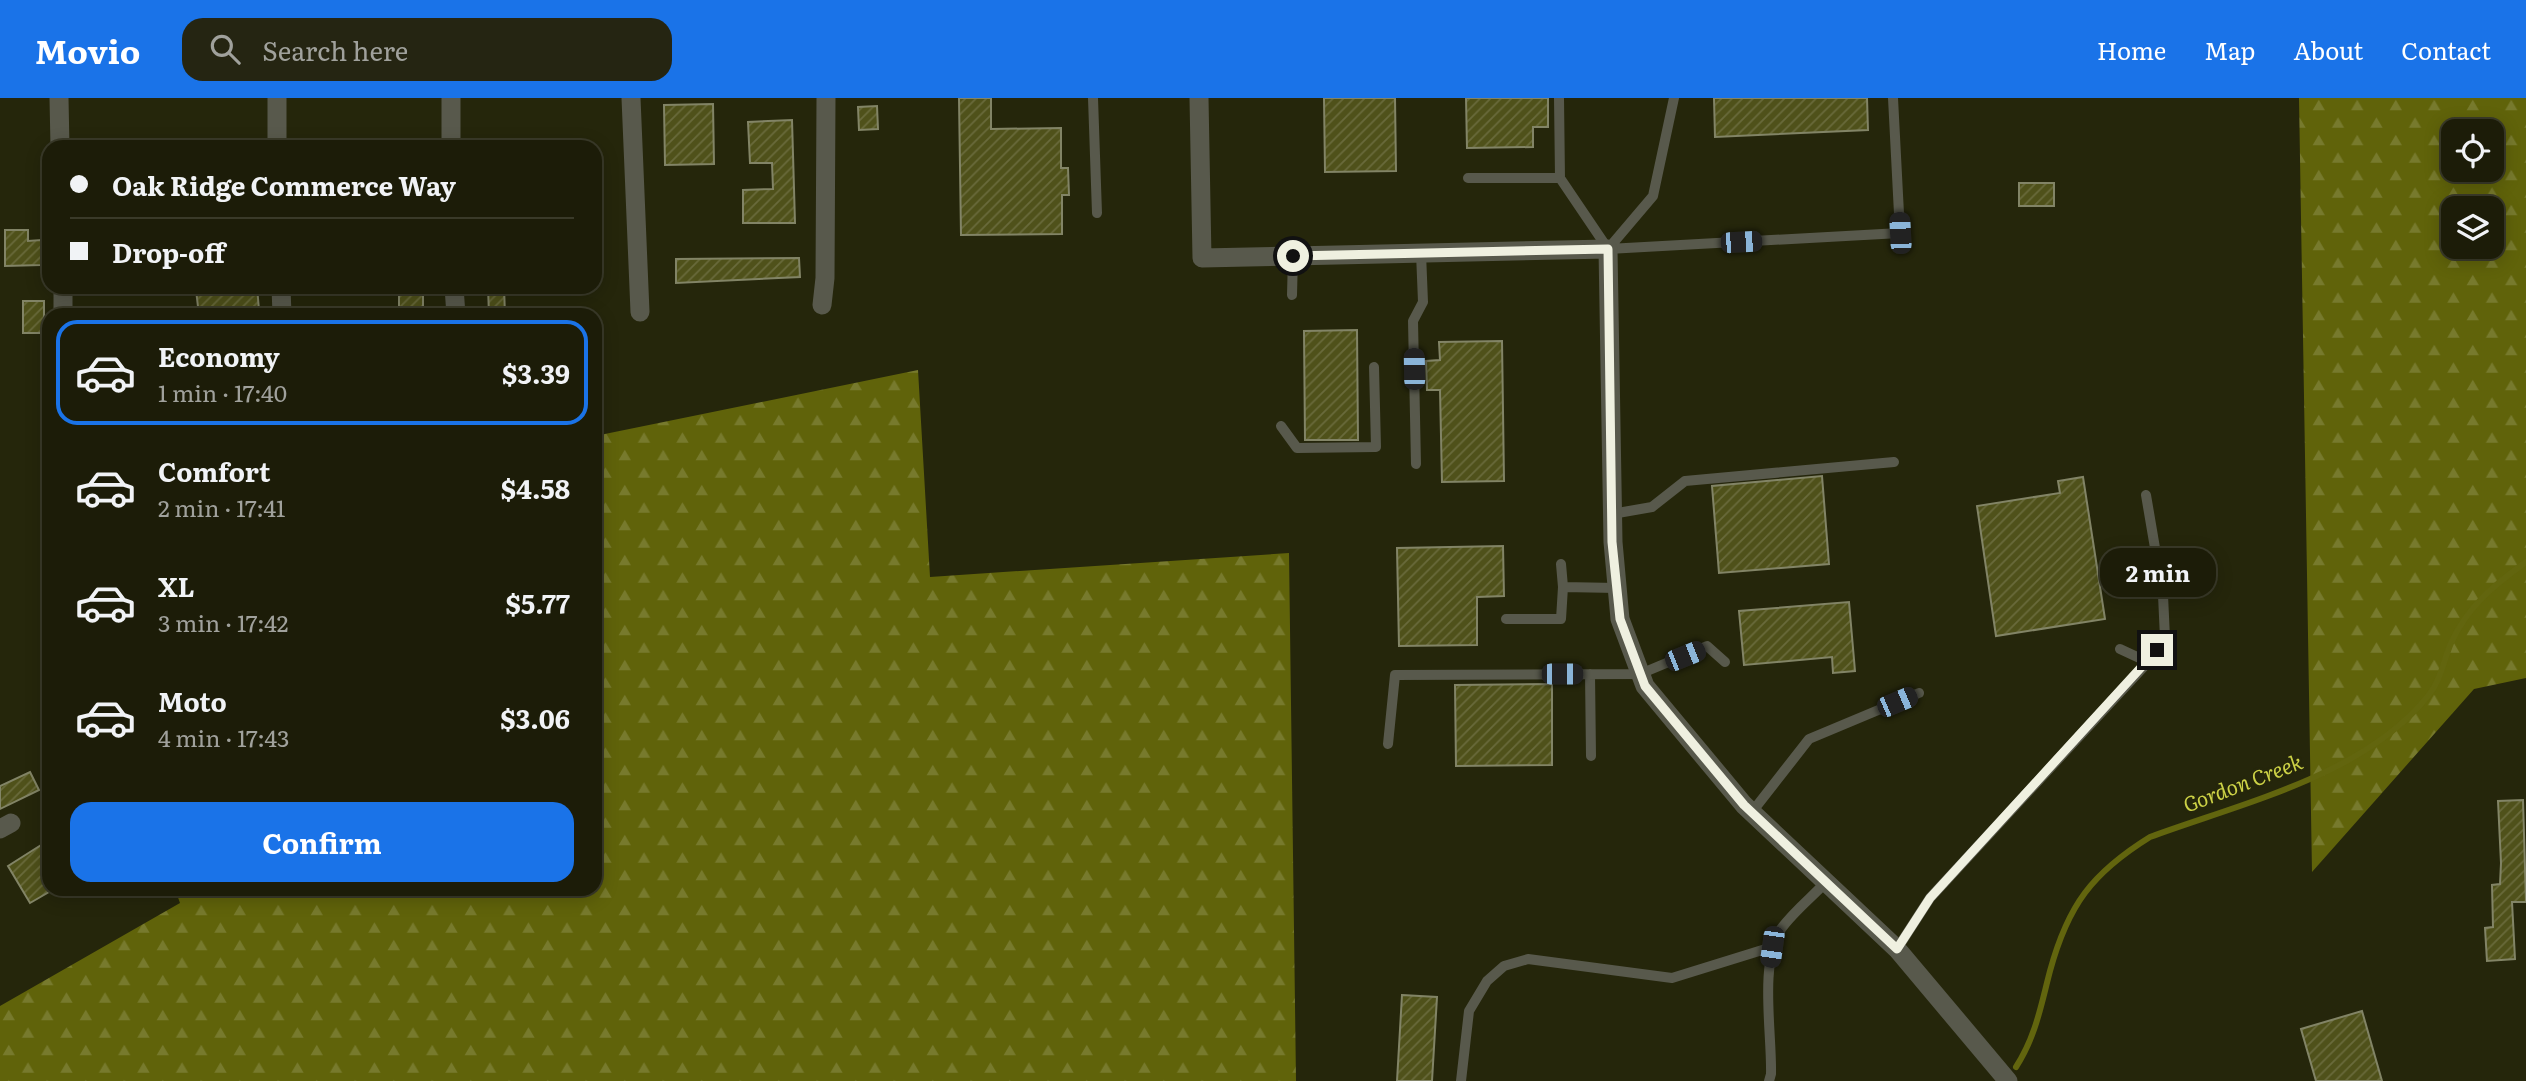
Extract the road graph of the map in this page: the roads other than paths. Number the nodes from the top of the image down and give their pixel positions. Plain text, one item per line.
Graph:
1 (60, 98) edge
2 (277, 98) edge
3 (451, 98) edge
4 (631, 98) edge
5 (826, 98) edge
6 (1093, 98) edge
7 (1199, 98) edge
8 (1559, 98) edge
9 (1674, 98) edge
10 (1893, 98) edge
11 (60, 140) edge
12 (277, 140) edge
13 (451, 140) edge
14 (1560, 177) junction
15 (1468, 178) dead end
16 (1097, 213) dead end
17 (1608, 249) junction
18 (1421, 253) junction
19 (1293, 256) junction
20 (1292, 295) dead end
21 (822, 305) dead end
22 (640, 312) dead end
23 (1374, 367) dead end
24 (1281, 426) dead end
25 (1894, 462) dead end
26 (1416, 464) dead end
27 (2146, 495) dead end
28 (1612, 514) junction
29 (1561, 564) dead end
30 (1563, 587) junction
31 (1617, 588) junction
32 (1506, 619) dead end
33 (2120, 649) dead end
34 (1724, 662) dead end
35 (2148, 662) junction
36 (1590, 674) junction
37 (1640, 674) junction
38 (1919, 693) dead end
39 (1388, 744) dead end
40 (1591, 755) dead end
41 (1752, 812) junction
42 (1826, 882) junction
43 (1772, 947) junction
44 (1897, 949) junction
45 (1461, 1081) edge
46 (1769, 1081) edge
47 (2008, 1081) edge

1 - 11 street
2 - 12 street
3 - 13 street
4 - 22 street
5 - 21 street
6 - 16 lane
7 - 19 street
8 - 14 lane
9 - 17 lane
10 - 17 lane
14 - 15 lane
14 - 17 lane
17 - 18 street
17 - 28 street
18 - 19 street
18 - 26 lane
19 - 20 lane
23 - 24 lane
25 - 28 lane
27 - 35 lane
28 - 31 street
29 - 30 lane
30 - 31 lane
30 - 32 lane
31 - 37 street
33 - 35 lane
34 - 37 lane
35 - 44 lane
36 - 37 lane
36 - 39 lane
36 - 40 lane
37 - 41 street
38 - 41 lane
41 - 42 street
42 - 43 lane
42 - 44 street
43 - 45 lane
43 - 46 lane
44 - 47 street

